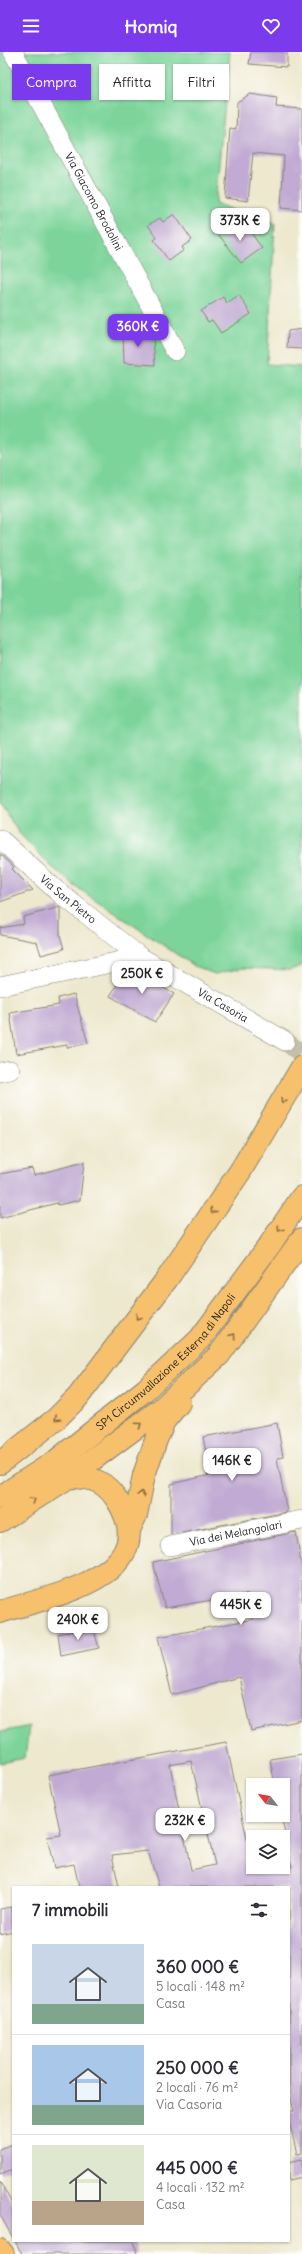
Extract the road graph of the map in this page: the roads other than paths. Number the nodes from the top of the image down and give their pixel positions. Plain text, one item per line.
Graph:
1 (13, 52) edge
2 (175, 351) dead end
3 (0, 839) edge
4 (140, 957) junction
5 (0, 986) edge
6 (285, 1042) tunnel mouth
7 (302, 1067) edge
8 (302, 1197) edge
9 (302, 1239) edge
10 (197, 1376) junction
11 (0, 1463) edge
12 (69, 1477) junction
13 (0, 1497) edge
14 (302, 1520) edge
15 (0, 1521) edge
16 (128, 1530) junction
17 (170, 1546) dead end
18 (0, 1612) edge
19 (0, 2250) edge
20 (2, 2254) edge

1 - 2 street, Via Giacomo Brodolini
3 - 4 street, Via San Pietro
4 - 5 street
4 - 6 street, Via Casoria
7 -> 11 main road
8 -> 13 main road, SP1 Circumvallazione Esterna di Napoli
10 -> 9 main road, SP1 Circumvallazione Esterna di Napoli
12 -> 10 main road, SP1 Circumvallazione Esterna di Napoli
16 -> 10 main road
15 -> 12 main road, SP1 Circumvallazione Esterna di Napoli
12 - 16 main road
14 - 17 street, Via dei Melangolari
16 - 18 main road
19 - 20 main road

